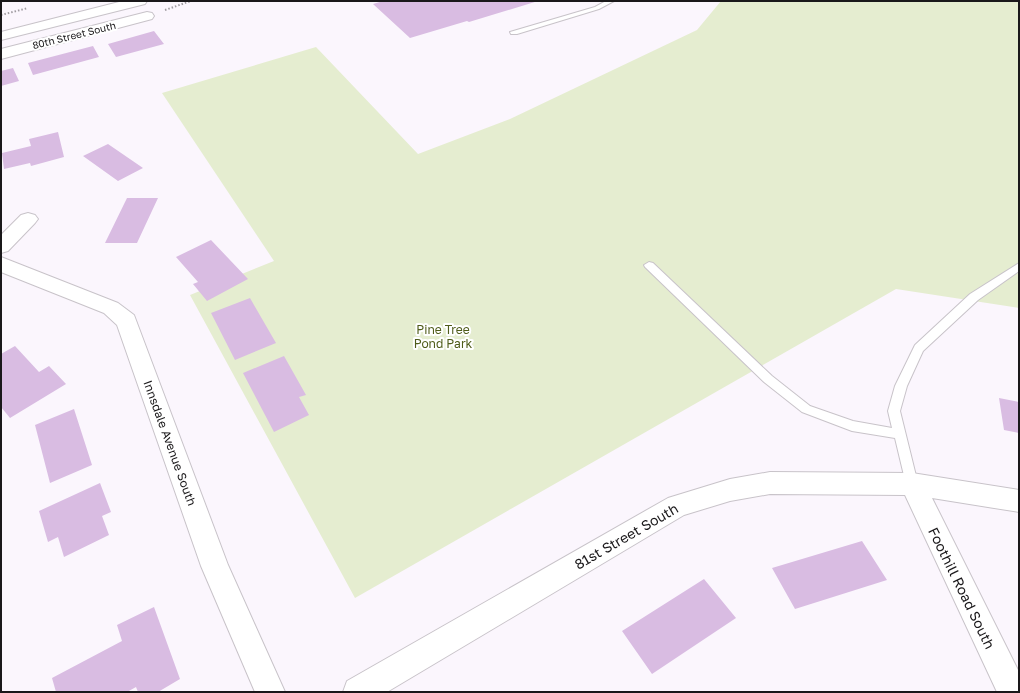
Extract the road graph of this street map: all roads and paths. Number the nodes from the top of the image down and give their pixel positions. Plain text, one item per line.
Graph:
1 (140, 1) edge
2 (191, 1) edge
3 (611, 1) edge
4 (147, 16) joint
5 (514, 32) dead end
6 (1, 36) edge
7 (1, 54) edge
8 (28, 219) dead end
9 (1, 246) edge
10 (1, 264) edge
11 (649, 265) dead end
12 (1019, 266) edge
13 (900, 434) junction
14 (912, 484) junction
15 (1019, 501) edge
16 (270, 692) edge
17 (358, 692) edge
18 (1013, 692) edge

1 - 6 street, 80th Street South
2 - 4 path
3 - 5 lane
4 - 7 street, 80th Street South
8 - 9 street
10 - 16 street, Innsdale Avenue South
11 - 13 lane
12 - 13 lane
13 - 14 lane
14 - 15 street, 81st Street South
14 - 17 street, 81st Street South
14 - 18 street, Foothill Road South

